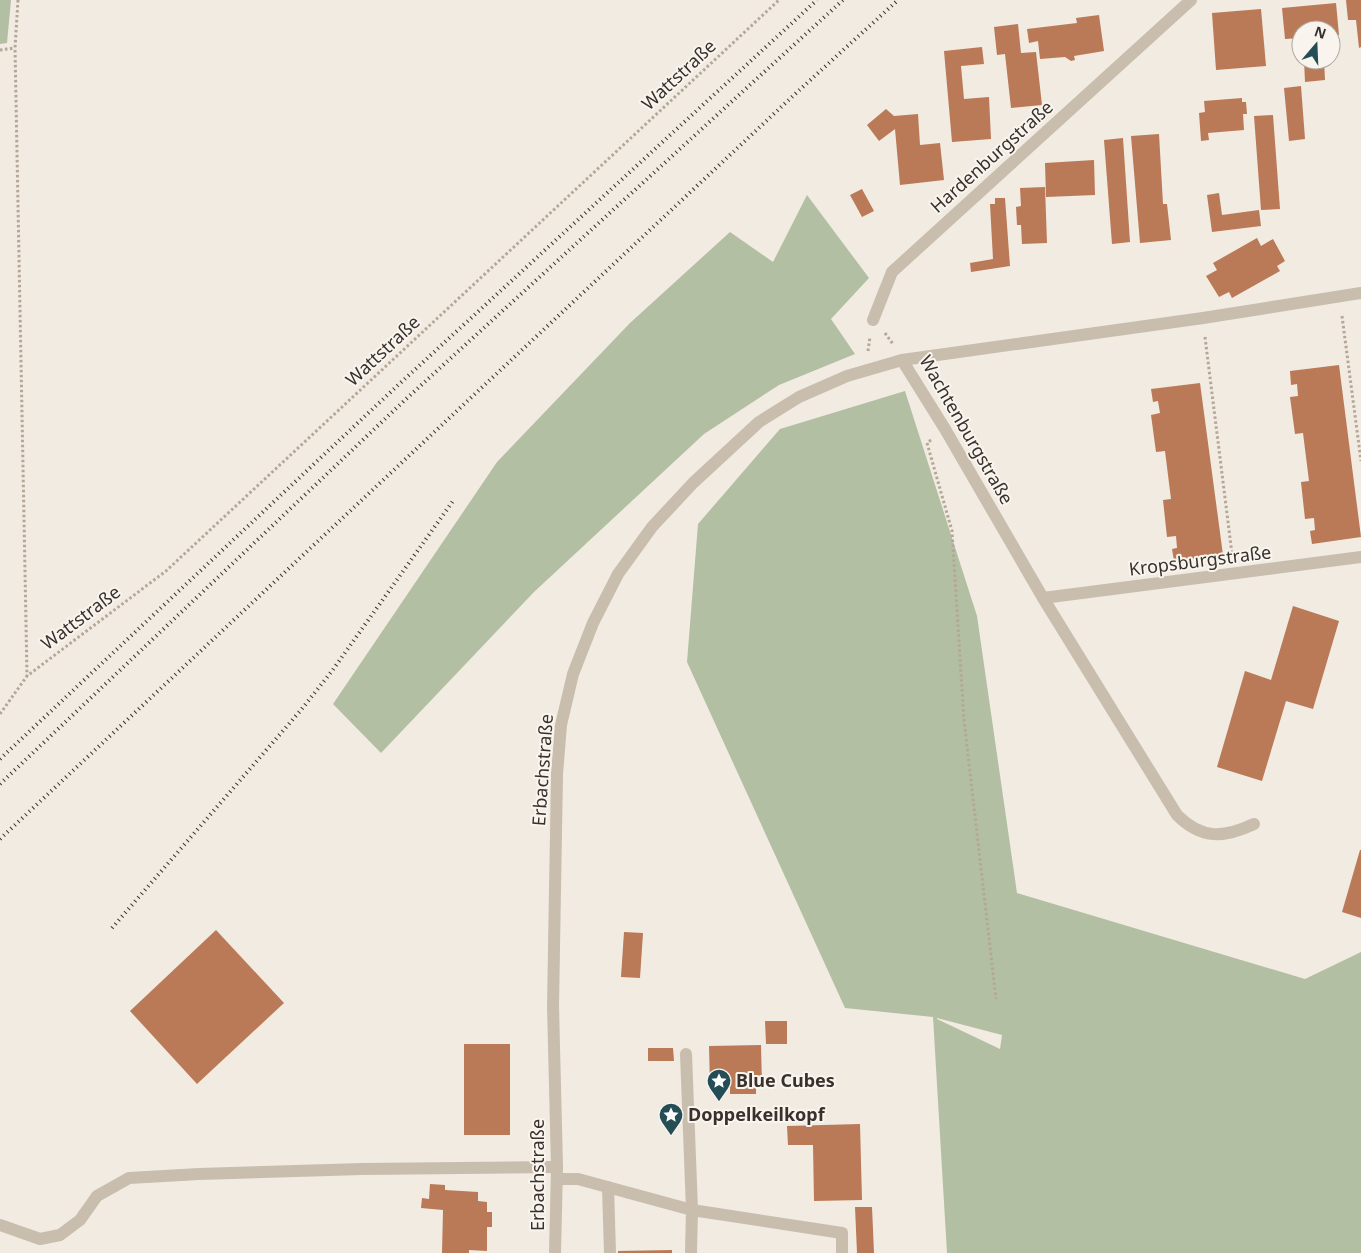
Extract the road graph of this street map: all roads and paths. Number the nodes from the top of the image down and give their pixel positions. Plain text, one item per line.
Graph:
1 (18, 0) edge
2 (779, 0) edge
3 (1191, 0) edge
4 (15, 48) junction
5 (0, 50) edge
6 (1361, 294) edge
7 (1340, 296) junction
8 (1202, 318) junction
9 (873, 320) junction
10 (902, 360) junction
11 (864, 370) junction
12 (946, 429) junction
13 (1361, 461) edge
14 (1361, 557) edge
15 (1235, 574) junction
16 (1043, 598) junction
17 (27, 676) junction
18 (0, 714) edge
19 (1254, 824) dead end
20 (996, 999) dead end
21 (686, 1054) dead end
22 (557, 1173) junction
23 (608, 1188) junction
24 (692, 1210) junction
25 (0, 1225) edge
26 (555, 1253) edge
27 (610, 1253) edge
28 (692, 1253) edge
29 (842, 1253) edge

1 - 4 path
2 - 17 path, Wattstraße
3 - 9 street, Hardenburgstraße
4 - 5 path
4 - 17 path
6 - 7 street, Wachtenburgstraße
7 - 8 street, Wachtenburgstraße
7 - 13 path
8 - 10 street, Wachtenburgstraße
8 - 15 path
9 - 10 path
9 - 11 path
10 - 11 street, Erbachstraße
10 - 12 street, Wachtenburgstraße
11 - 22 street, Erbachstraße
12 - 16 street, Wachtenburgstraße
12 - 20 path
14 - 15 street, Kropsburgstraße
15 - 16 street, Kropsburgstraße
16 - 19 street, Wachtenburgstraße
17 - 18 path, Wattstraße
21 - 24 street
22 - 23 street
22 - 25 street
22 - 26 street, Erbachstraße
23 - 24 street
23 - 27 street
24 - 28 street
24 - 29 street

